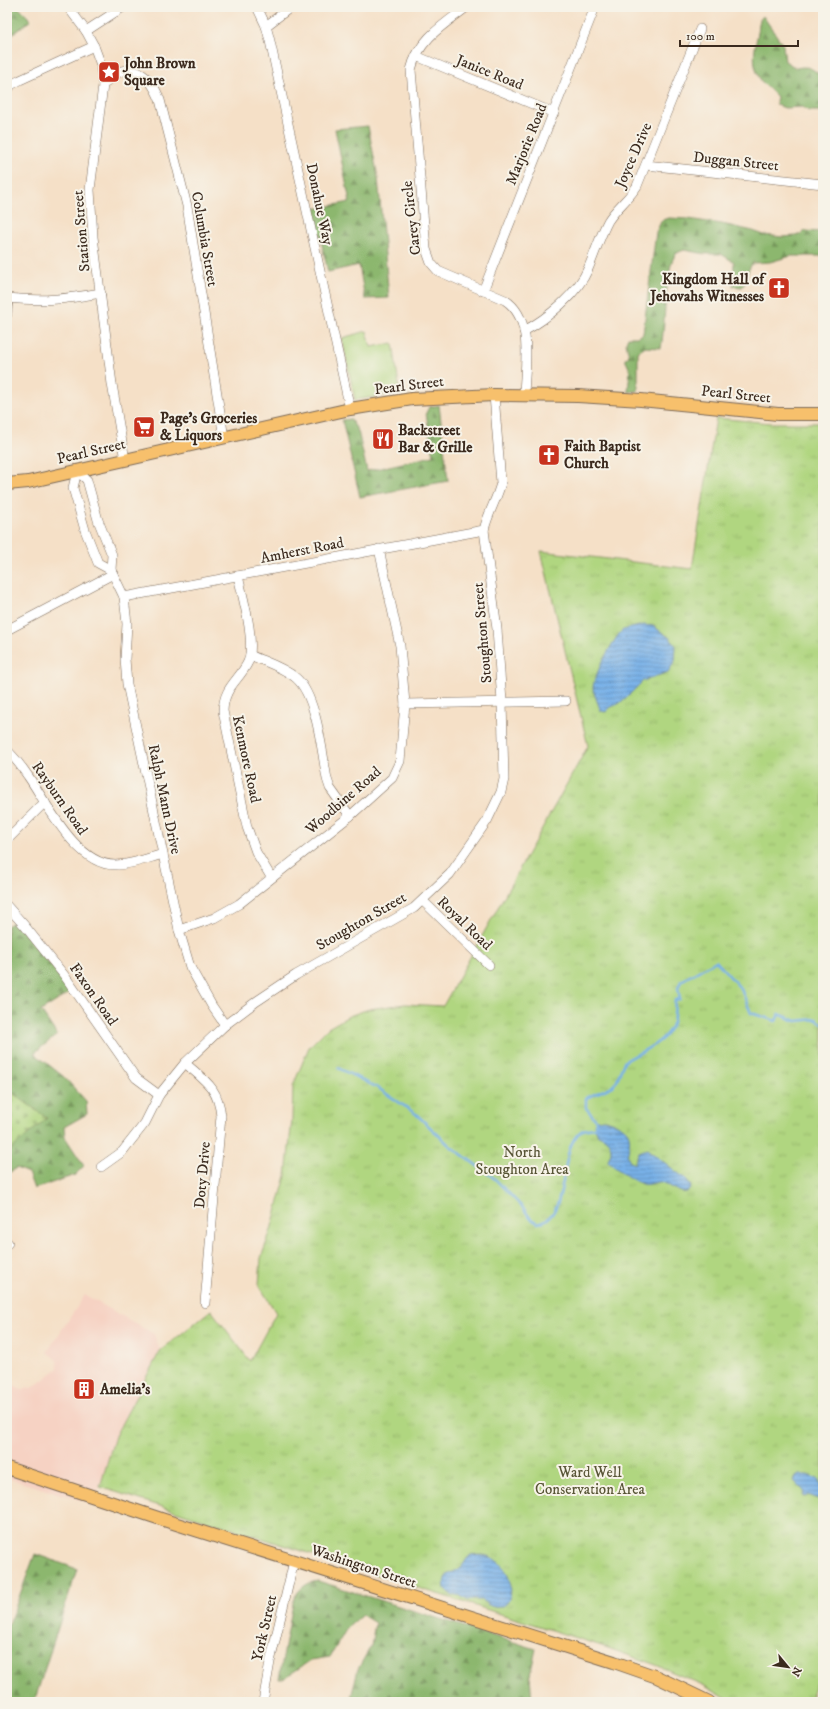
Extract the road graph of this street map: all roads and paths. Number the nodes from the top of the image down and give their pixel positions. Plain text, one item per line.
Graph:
1 (68, 7) edge
2 (123, 7) edge
3 (257, 7) edge
4 (290, 7) edge
5 (467, 7) edge
6 (595, 7) edge
7 (266, 26) junction
8 (700, 29) dead end
9 (86, 31) junction
10 (94, 46) junction
11 (416, 56) junction
12 (101, 65) junction
13 (121, 72) junction
14 (103, 85) junction
15 (7, 91) edge
16 (554, 113) junction
17 (646, 165) junction
18 (823, 184) edge
19 (483, 291) junction
20 (101, 293) junction
21 (8, 298) edge
22 (7, 314) edge
23 (524, 331) junction
24 (494, 395) junction
25 (524, 395) junction
26 (350, 409) junction
27 (823, 414) edge
28 (224, 438) junction
29 (125, 460) junction
30 (77, 471) junction
31 (7, 484) edge
32 (484, 530) junction
33 (379, 550) junction
34 (112, 572) junction
35 (238, 576) junction
36 (124, 597) junction
37 (7, 630) edge
38 (250, 655) junction
39 (566, 701) dead end
40 (502, 702) junction
41 (405, 704) junction
42 (7, 750) edge
43 (45, 802) junction
44 (350, 816) junction
45 (7, 840) edge
46 (163, 854) junction
47 (271, 878) junction
48 (423, 901) junction
49 (7, 906) edge
50 (179, 930) junction
51 (489, 965) dead end
52 (225, 1025) junction
53 (185, 1063) junction
54 (160, 1095) junction
55 (101, 1167) dead end
56 (205, 1303) dead end
57 (7, 1468) edge
58 (294, 1561) junction
59 (263, 1702) edge
60 (709, 1702) edge

1 - 9 street, Station Street
2 - 9 street
3 - 7 street, Donahue Way
4 - 7 street
5 - 11 street, Carey Circle
6 - 16 street, Marjorie Road
7 - 26 street, Donahue Way
8 - 17 street, Joyce Drive
9 - 10 street, Station Street
10 - 12 street, Station Street
10 - 15 street
11 - 16 street, Janice Road
11 - 19 street, Carey Circle
12 - 13 street, Columbia Street
12 - 14 street, Station Street
13 - 14 street
13 - 28 street, Columbia Street
14 - 20 street, Station Street
16 - 19 street, Marjorie Road
17 - 18 street, Duggan Street
17 - 23 street, Joyce Drive
19 - 23 street, Carey Circle
20 - 21 street
20 - 29 street, Station Street
21 - 22 street
23 - 25 street, Carey Circle
24 - 25 main road, Pearl Street
24 - 26 main road, Pearl Street
24 - 32 street, Stoughton Street
25 - 27 main road, Pearl Street
26 - 28 main road, Pearl Street
28 - 29 main road, Pearl Street
29 - 30 main road, Pearl Street
30 - 31 main road, Pearl Street
30 - 34 street, Ralph Mann Drive
30 - 34 street, Ralph Mann Drive
32 - 33 street, Amherst Road
32 - 40 street, Stoughton Street
33 - 35 street, Amherst Road
33 - 41 street, Woodbine Road
34 - 36 street, Ralph Mann Drive
34 - 37 street
35 - 36 street, Amherst Road
35 - 38 street, Kenmore Road
36 - 46 street, Ralph Mann Drive
38 - 44 street
38 - 47 street, Kenmore Road
39 - 40 street
40 - 41 street
40 - 48 street, Stoughton Street
41 - 44 street, Woodbine Road
42 - 43 street, Rayburn Road
43 - 45 street
43 - 46 street, Rayburn Road
44 - 47 street, Woodbine Road
46 - 50 street, Ralph Mann Drive
47 - 50 street, Woodbine Road
48 - 51 street, Royal Road
48 - 52 street, Stoughton Street
49 - 54 street, Faxon Road
50 - 52 street, Ralph Mann Drive
52 - 53 street, Stoughton Street
53 - 54 street, Stoughton Street
53 - 56 street, Doty Drive
54 - 55 street, Stoughton Street
57 - 58 main road, Washington Street
58 - 59 street, York Street
58 - 60 main road, Washington Street

